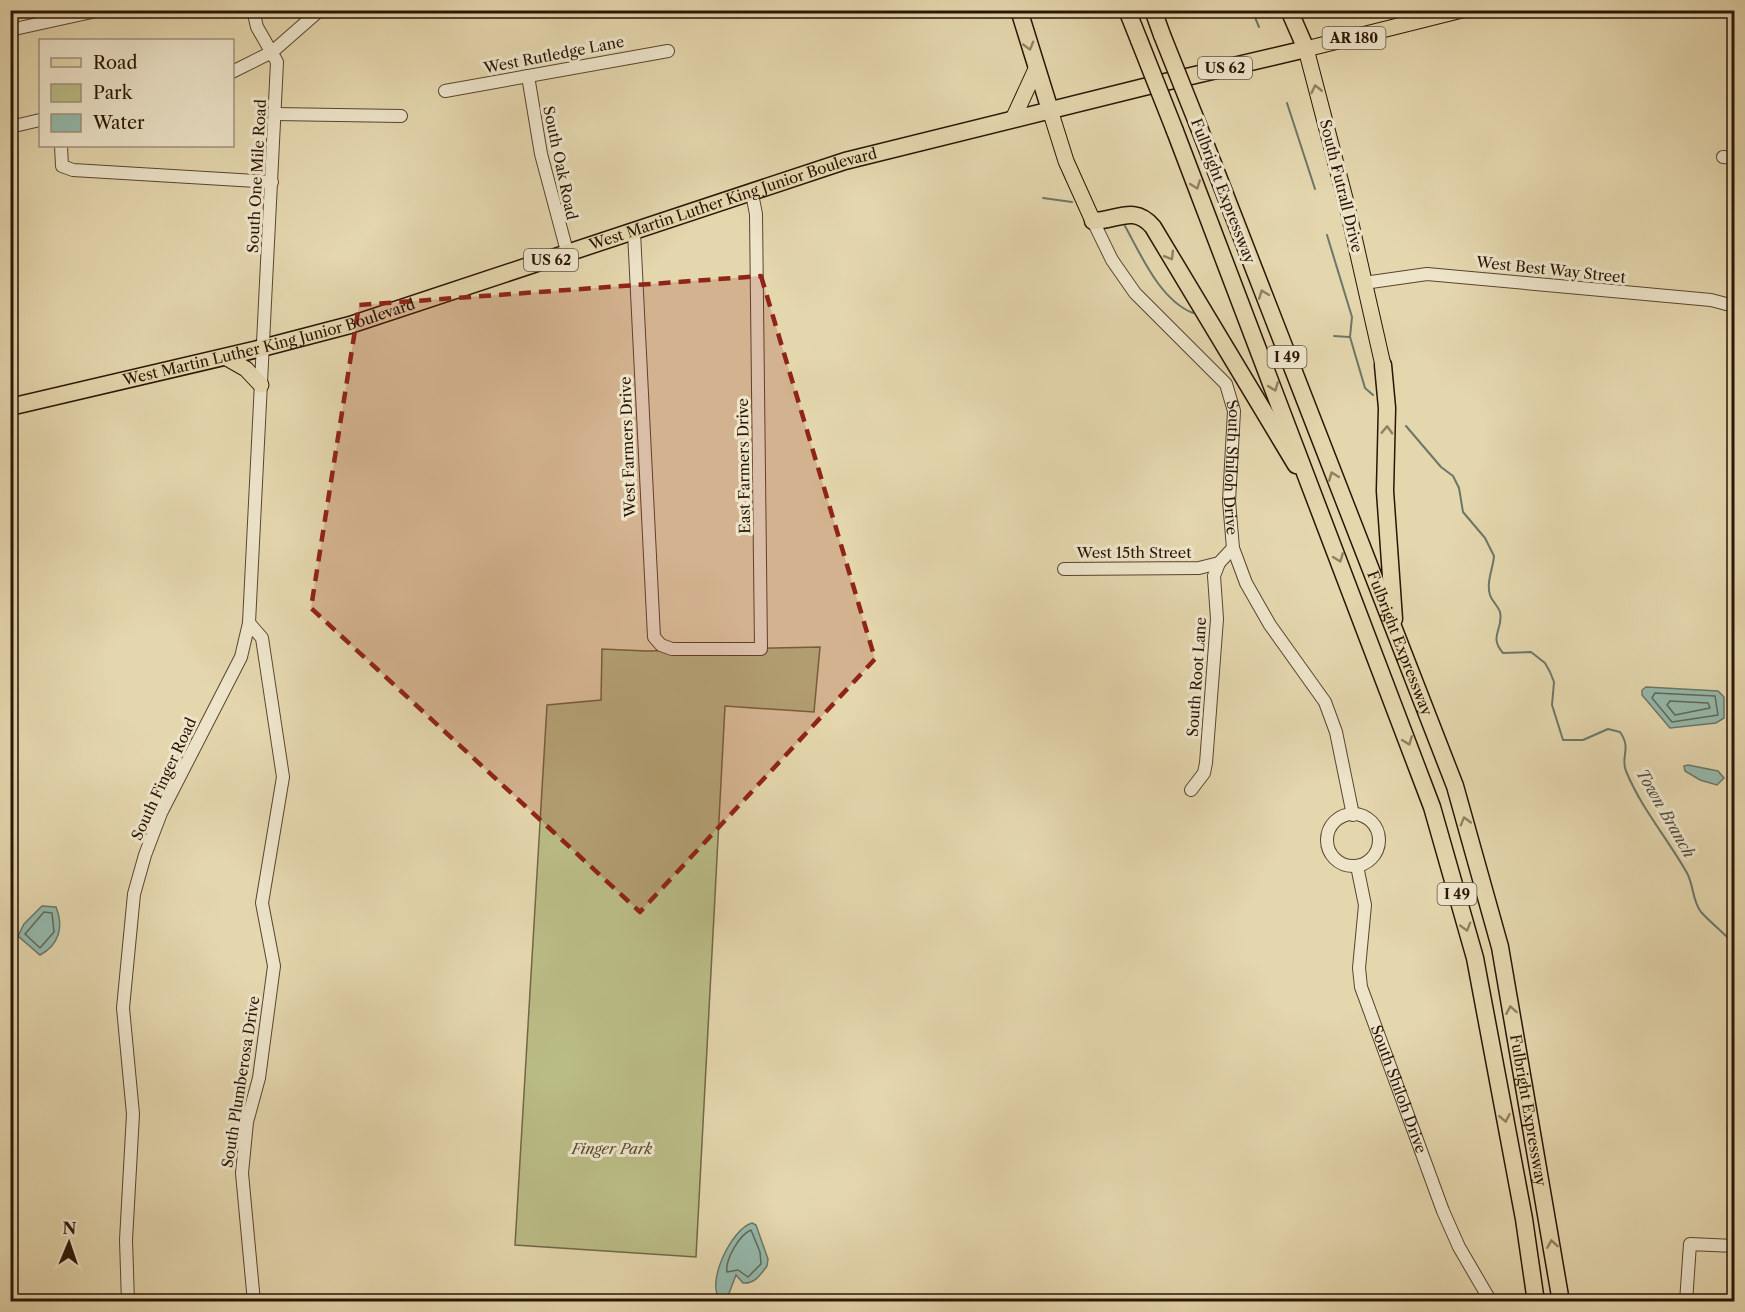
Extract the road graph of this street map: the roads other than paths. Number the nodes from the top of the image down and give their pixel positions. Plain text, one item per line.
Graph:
1 (101, 10) edge
2 (254, 10) edge
3 (320, 10) edge
4 (1019, 10) edge
5 (1128, 10) edge
6 (1153, 10) edge
7 (1288, 10) edge
8 (1462, 10) edge
9 (10, 30) edge
10 (1306, 49) junction
11 (668, 51) dead end
12 (272, 52) junction
13 (1036, 69) junction
14 (234, 71) edge
15 (528, 76) junction
16 (445, 91) dead end
17 (1050, 110) junction
18 (275, 114) junction
19 (401, 116) dead end
20 (1014, 118) junction
21 (39, 120) edge
22 (10, 127) edge
23 (61, 147) edge
24 (272, 182) junction
25 (752, 194) junction
26 (1093, 221) junction
27 (634, 232) junction
28 (568, 255) junction
29 (1364, 283) junction
30 (1734, 306) edge
31 (262, 348) junction
32 (225, 357) junction
33 (1383, 365) joint
34 (261, 386) junction
35 (10, 407) edge
36 (1319, 503) junction
37 (1233, 548) junction
38 (1219, 562) junction
39 (1064, 569) dead end
40 (249, 623) junction
41 (1395, 635) junction
42 (672, 649) joint
43 (1191, 790) dead end
44 (1353, 815) junction
45 (1357, 866) junction
46 (1734, 1246) edge
47 (128, 1302) edge
48 (254, 1302) edge
49 (1491, 1302) edge
50 (1536, 1302) edge
51 (1561, 1302) edge
52 (1686, 1302) edge

1 - 9 street
2 - 12 street, South One Mile Road
3 - 12 street
4 -> 13 highway, South Shiloh Drive
5 -> 36 highway, Fulbright Expressway / I 49, bridge
41 -> 6 highway, Fulbright Expressway / I 49, bridge
7 - 10 highway, South Futrall Drive
8 - 10 main road, West Martin Luther King Junior Boulevard / AR 180
10 - 17 highway, West Martin Luther King Junior Boulevard / US 62
29 -> 10 main road, South Futrall Drive
11 - 15 street, West Rutledge Lane
12 - 14 street
12 - 18 street, South One Mile Road
13 - 17 highway, South Shiloh Drive
13 - 20 main road
15 - 16 street, West Rutledge Lane
15 - 28 street, South Oak Road
17 - 20 highway, West Martin Luther King Junior Boulevard / US 62
17 - 26 main road, South Shiloh Drive
18 - 19 street
18 - 24 street, South One Mile Road
20 - 25 highway, West Martin Luther King Junior Boulevard / US 62
21 - 22 street
23 - 24 street
24 - 31 street, South One Mile Road
25 - 27 highway, West Martin Luther King Junior Boulevard / US 62
25 - 42 street, East Farmers Drive
26 -> 36 highway
26 - 37 street, South Shiloh Drive
27 - 28 highway, West Martin Luther King Junior Boulevard / US 62
27 - 42 street, West Farmers Drive
28 - 31 highway, West Martin Luther King Junior Boulevard / US 62
29 - 30 street, West Best Way Street
29 - 33 main road, South Futrall Drive
31 - 32 highway, West Martin Luther King Junior Boulevard / US 62
31 - 34 street, South Finger Road
32 - 34 main road
32 - 35 highway, West Martin Luther King Junior Boulevard / US 62
41 -> 33 highway
34 - 40 street, South Finger Road
36 -> 50 highway, Fulbright Expressway / I 49
37 - 38 street
37 - 44 street, South Shiloh Drive
38 - 39 street, West 15th Street
38 - 43 street, South Root Lane
40 - 47 street, South Finger Road
40 - 48 street, South Plumberosa Drive
51 -> 41 highway, Fulbright Expressway / I 49
44 - 45 street
44 - 45 street
45 - 49 street, South Shiloh Drive
46 - 52 street

